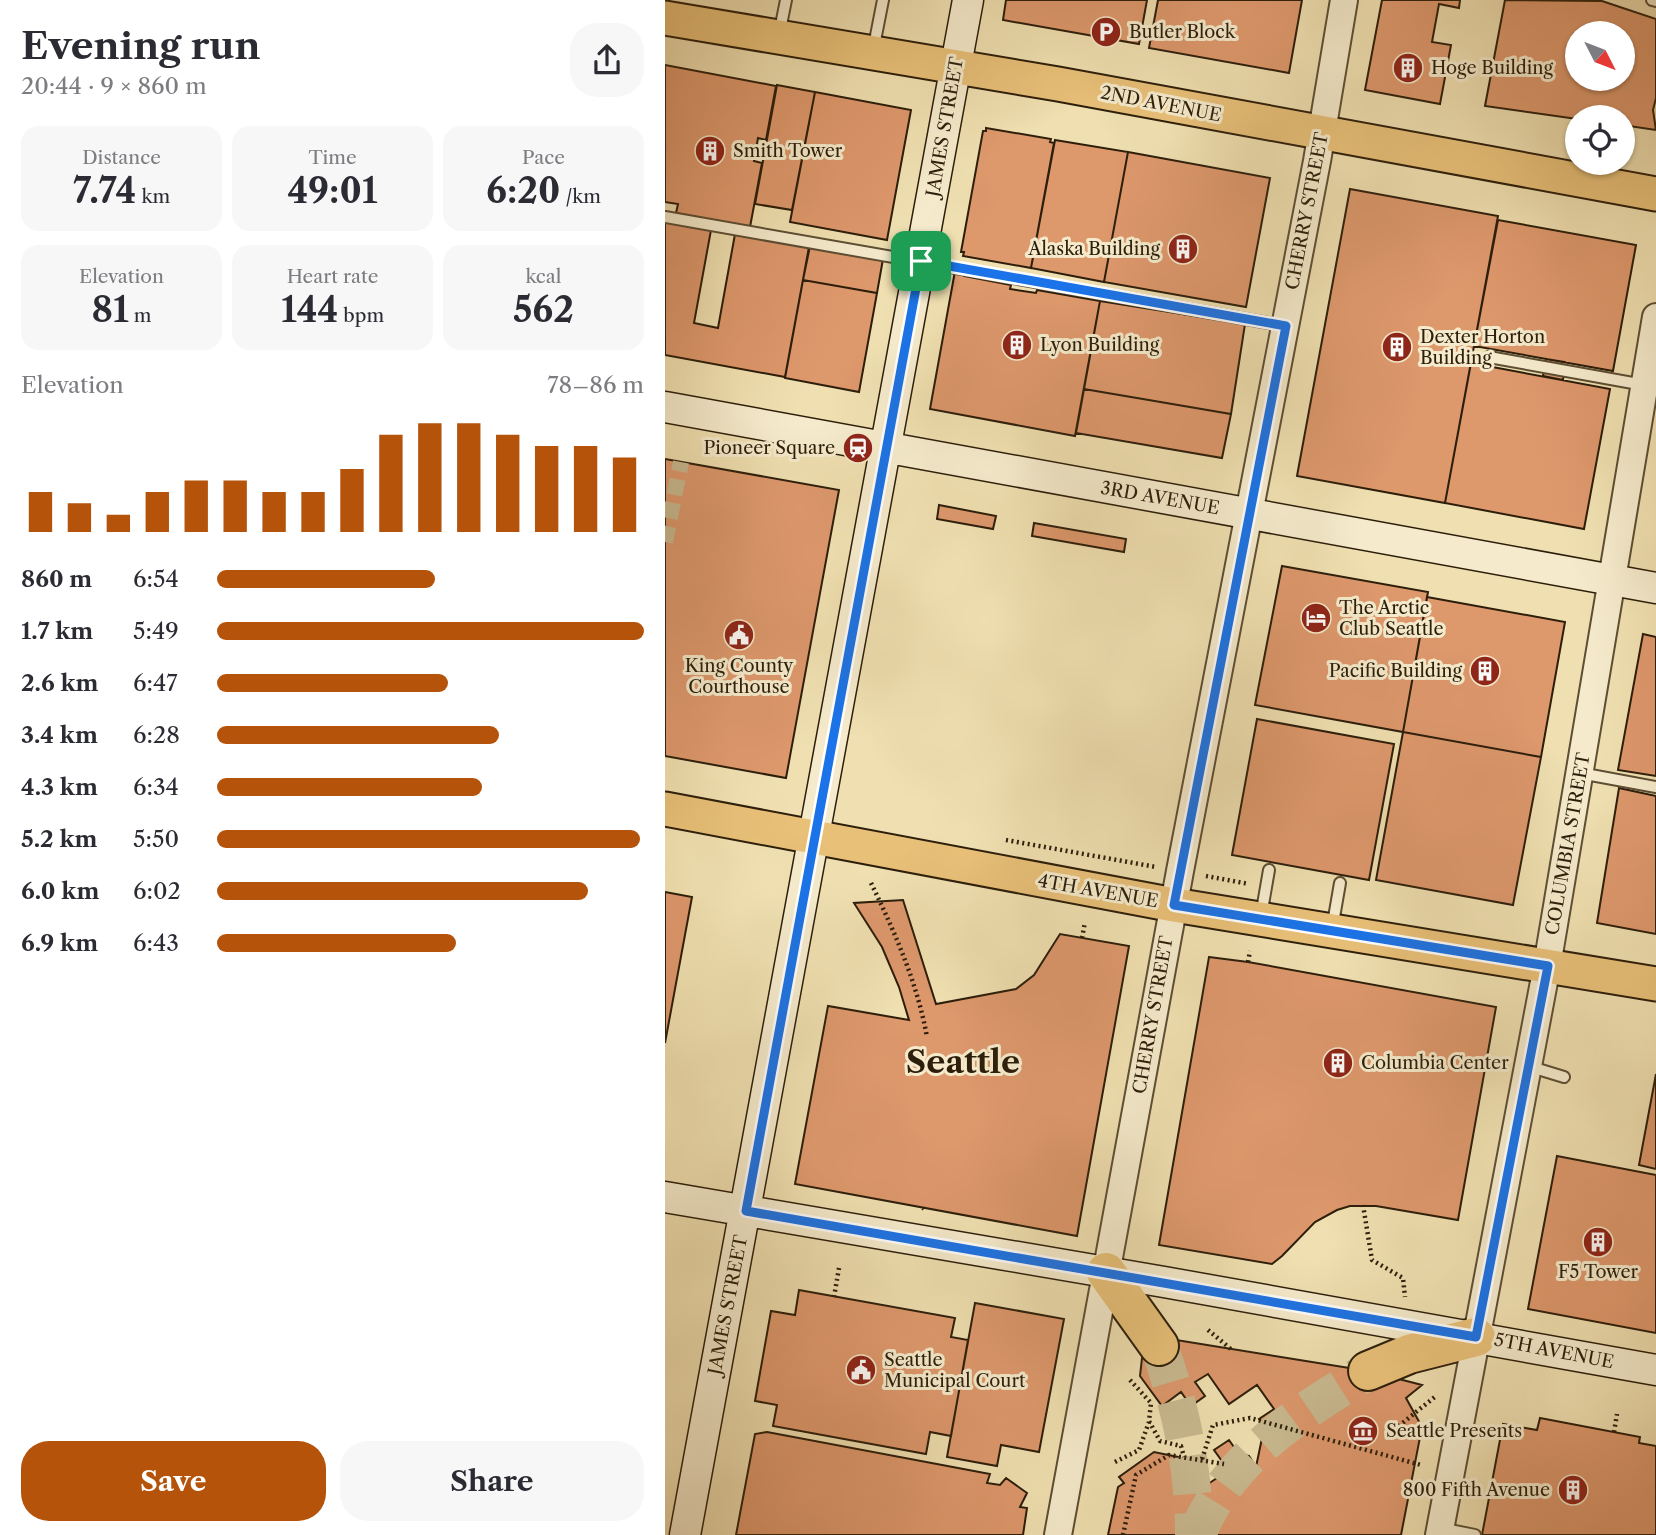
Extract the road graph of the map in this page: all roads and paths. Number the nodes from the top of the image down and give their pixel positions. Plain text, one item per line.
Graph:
1 (671, 0) edge
2 (786, 0) edge
3 (883, 0) edge
4 (968, 0) edge
5 (1344, 0) edge
6 (665, 6) edge
7 (665, 18) edge
8 (779, 37) junction
9 (873, 54) junction
10 (956, 68) junction
11 (1322, 134) junction
12 (1656, 194) edge
13 (665, 217) edge
14 (921, 261) junction
15 (1656, 317) edge
16 (1286, 326) junction
17 (1489, 357) dead end
18 (1650, 387) edge
19 (665, 407) edge
20 (887, 447) junction
21 (1249, 514) junction
22 (1612, 580) junction
23 (1656, 588) edge
24 (1580, 773) junction
25 (1656, 787) edge
26 (665, 809) edge
27 (815, 838) junction
28 (1269, 870) dead end
29 (871, 883) dead end
30 (1340, 883) dead end
31 (1174, 905) junction
32 (1260, 919) junction
33 (1084, 922) dead end
34 (1331, 931) junction
35 (1082, 938) dead end
36 (1250, 951) dead end
37 (1248, 962) dead end
38 (1548, 966) junction
39 (1656, 984) edge
40 (927, 1037) dead end
41 (1528, 1066) junction
42 (1564, 1077) dead end
43 (665, 1197) edge
44 (1363, 1205) dead end
45 (746, 1211) junction
46 (839, 1268) dead end
47 (1106, 1272) junction
48 (834, 1297) dead end
49 (1405, 1297) dead end
50 (1208, 1330) dead end
51 (1476, 1337) junction
52 (1159, 1346) tunnel mouth
53 (1232, 1350) dead end
54 (1656, 1370) edge
55 (1368, 1371) tunnel mouth
56 (1129, 1380) dead end
57 (1436, 1396) dead end
58 (1617, 1414) dead end
59 (1149, 1421) junction
60 (1614, 1432) dead end
61 (1390, 1433) dead end
62 (1184, 1457) junction
63 (1202, 1459) junction
64 (1115, 1462) dead end
65 (1224, 1464) dead end
66 (1421, 1465) dead end
67 (1439, 1531) edge
68 (685, 1535) edge
69 (1058, 1535) edge
70 (1123, 1535) edge
71 (1475, 1535) edge

1 - 6 main road
2 - 8 lane
3 - 9 lane
4 - 10 main road, JAMES STREET
5 - 11 street, CHERRY STREET
7 - 8 main road, 2ND AVENUE
8 - 9 main road, 2ND AVENUE
9 - 10 main road, 2ND AVENUE
10 - 11 main road, 2ND AVENUE
10 - 14 main road, JAMES STREET
11 - 12 main road, 2ND AVENUE
11 - 16 street, CHERRY STREET
13 - 14 lane
14 - 16 lane
14 - 20 main road, JAMES STREET
15 - 18 street, COLUMBIA STREET
16 - 21 street, CHERRY STREET
17 - 18 lane
18 - 22 street, COLUMBIA STREET
19 - 20 main road, 3RD AVENUE
20 - 21 main road, 3RD AVENUE
20 - 27 main road, JAMES STREET
21 - 22 main road, 3RD AVENUE
21 - 31 street, CHERRY STREET
22 - 23 main road, 3RD AVENUE
22 - 24 street, COLUMBIA STREET
24 - 25 lane
24 - 38 street, COLUMBIA STREET
26 - 27 main road, 4TH AVENUE
27 - 31 main road, 4TH AVENUE
27 - 45 main road, JAMES STREET
28 - 32 lane
29 - 40 path
30 - 34 lane
31 - 32 main road, 4TH AVENUE
31 - 47 street, CHERRY STREET
32 - 34 main road, 4TH AVENUE
33 - 35 path
34 - 38 main road, 4TH AVENUE
36 - 37 path
38 - 39 main road, 4TH AVENUE
38 - 41 street, COLUMBIA STREET
41 - 42 lane
41 - 51 street, COLUMBIA STREET
43 - 45 main road, 5TH AVENUE
44 - 49 path
45 - 47 main road, 5TH AVENUE
45 - 68 main road, JAMES STREET
46 - 48 path
47 - 51 main road, 5TH AVENUE
47 - 52 highway
47 - 69 street, CHERRY STREET
50 - 53 path
51 - 54 main road, 5TH AVENUE
51 - 55 highway
51 - 67 street, COLUMBIA STREET
56 - 59 path
57 - 61 path
58 - 60 path
59 - 62 path
59 - 64 path
62 - 63 path
62 - 70 path
63 - 65 path
63 - 66 path
67 - 71 lane

